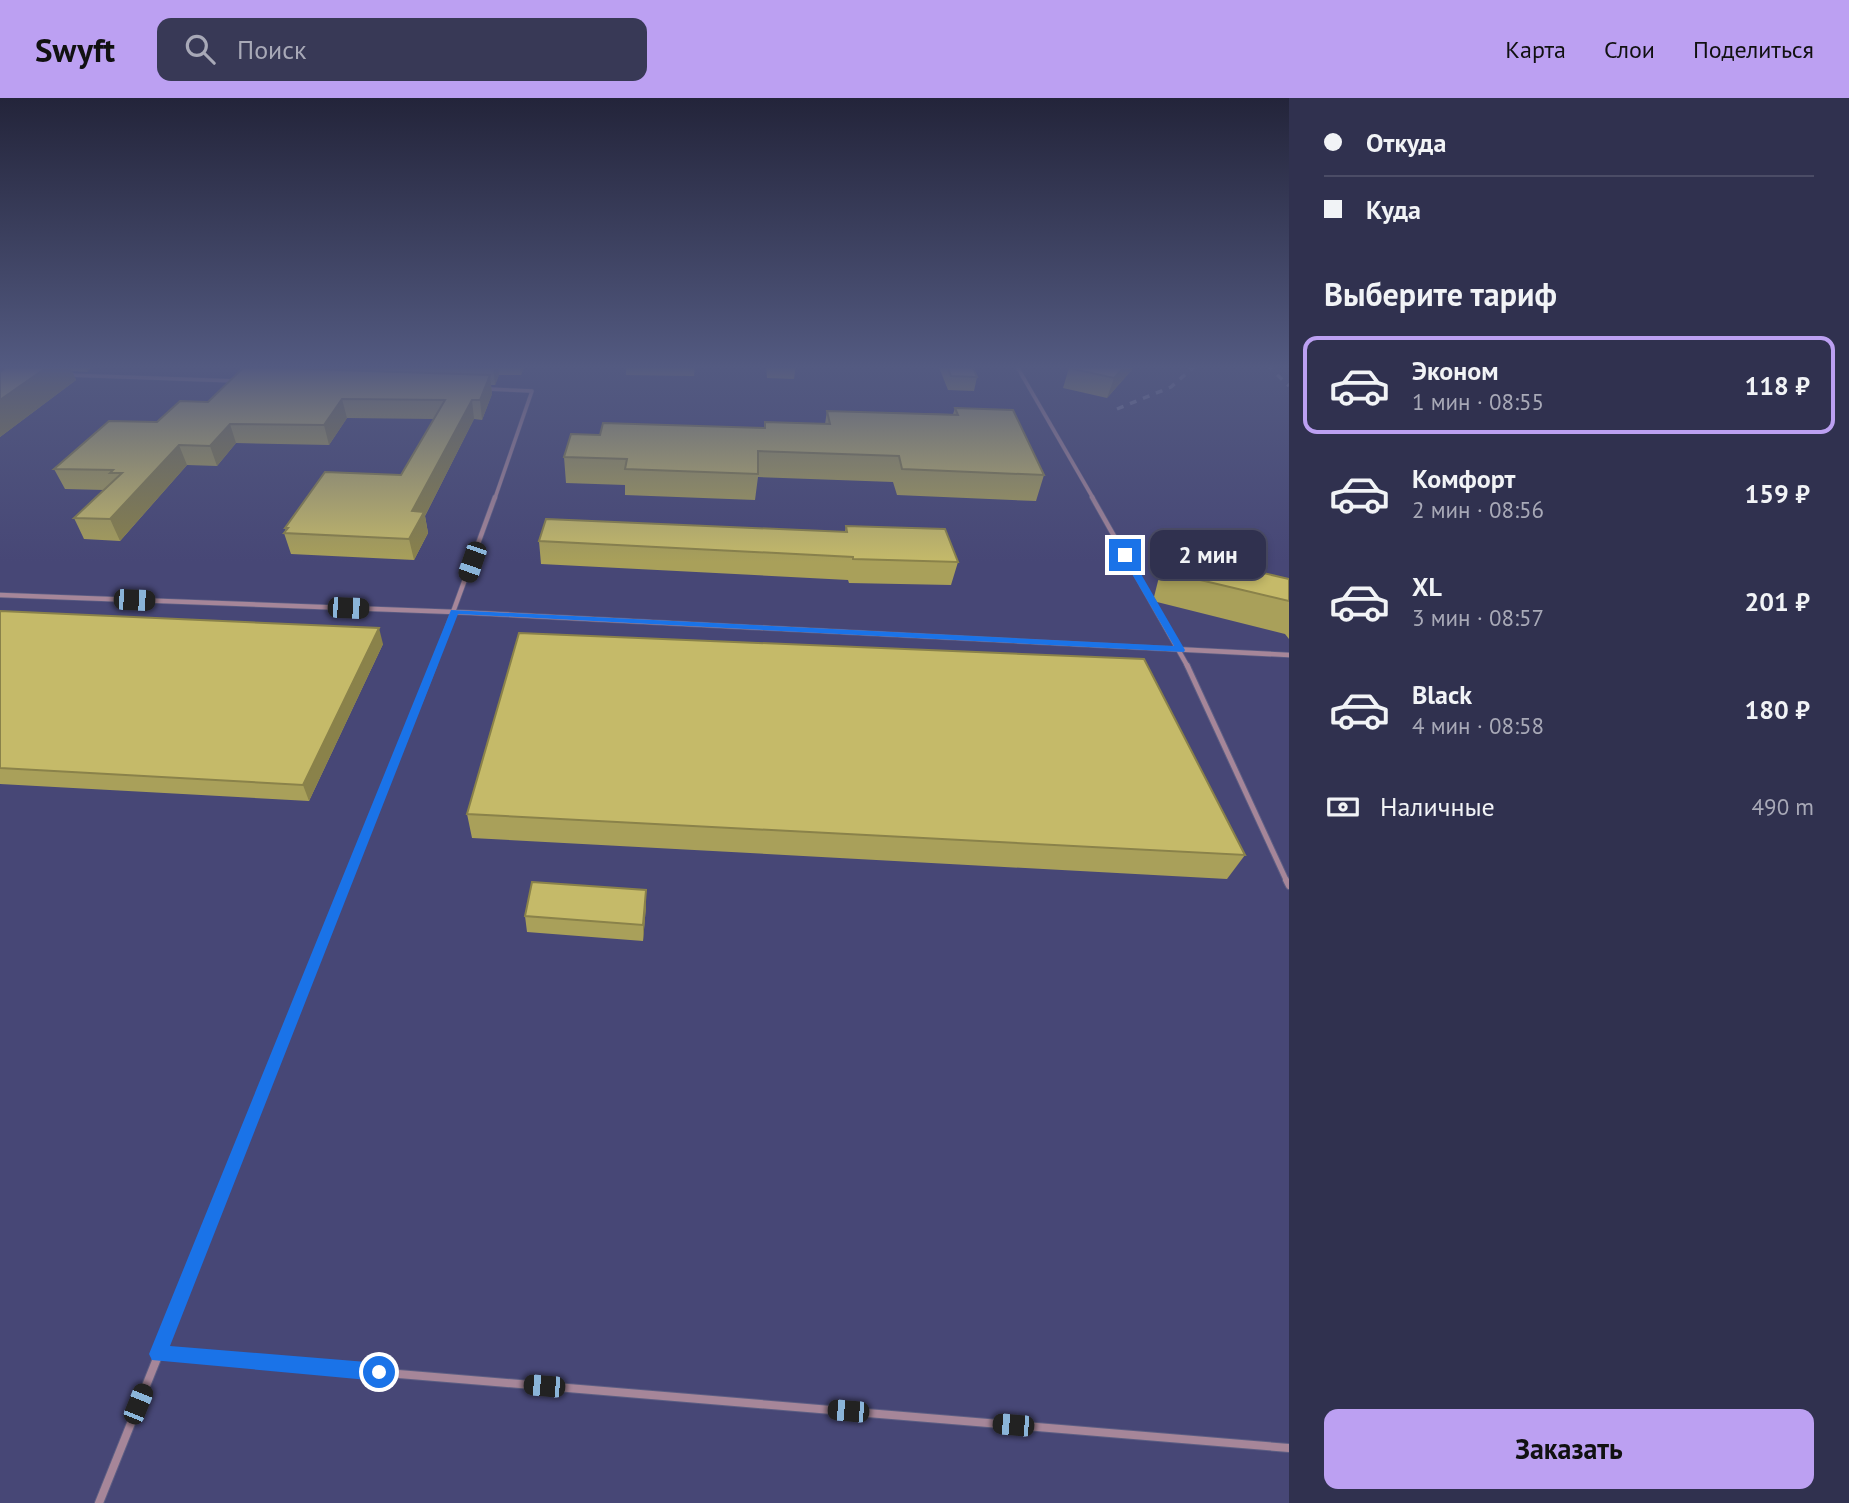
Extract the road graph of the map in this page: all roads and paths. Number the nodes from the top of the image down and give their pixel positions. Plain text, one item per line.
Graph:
1 (518, 431) edge
2 (1054, 431) edge
3 (0, 595) edge
4 (455, 611) junction
5 (1180, 650) junction
6 (1289, 655) edge
7 (1289, 886) edge
8 (158, 1354) junction
9 (1289, 1448) edge
10 (99, 1503) edge

1 - 4 lane
2 - 5 lane
3 - 4 lane
4 - 5 lane
4 - 8 lane
5 - 6 lane
5 - 7 lane
8 - 9 lane
8 - 10 lane

